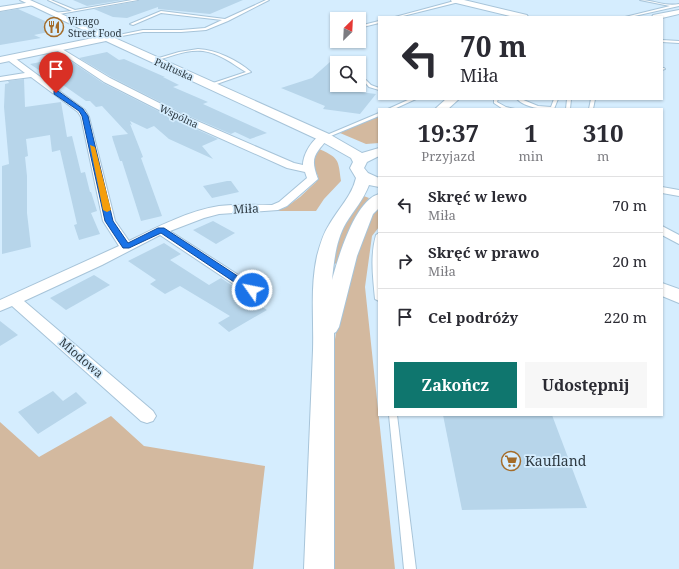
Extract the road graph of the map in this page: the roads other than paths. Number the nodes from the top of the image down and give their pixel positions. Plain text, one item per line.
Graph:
1 (24, 0) edge
2 (50, 0) edge
3 (137, 0) edge
4 (268, 0) edge
5 (456, 0) edge
6 (641, 0) edge
7 (32, 4) junction
8 (678, 8) edge
9 (0, 9) edge
10 (75, 11) junction
11 (54, 14) junction
12 (400, 16) edge
13 (520, 16) edge
14 (632, 16) edge
15 (658, 16) edge
16 (216, 18) junction
17 (228, 20) junction
18 (209, 22) dead end
19 (378, 22) edge
20 (202, 25) dead end
21 (366, 25) edge
22 (106, 38) junction
23 (663, 41) edge
24 (679, 42) edge
25 (57, 48) junction
26 (5, 59) edge
27 (154, 60) junction
28 (31, 75) junction
29 (0, 79) edge
30 (366, 81) dead end
31 (211, 85) junction
32 (378, 89) edge
33 (410, 100) edge
34 (452, 100) edge
35 (458, 100) edge
36 (496, 100) edge
37 (520, 100) edge
38 (392, 108) edge
39 (442, 108) edge
40 (452, 108) edge
41 (509, 108) edge
42 (545, 108) edge
43 (378, 114) edge
44 (324, 137) junction
45 (378, 152) edge
46 (308, 169) junction
47 (368, 174) edge
48 (663, 190) edge
49 (679, 193) edge
50 (378, 200) edge
51 (161, 230) junction
52 (670, 232) edge
53 (378, 238) edge
54 (679, 240) edge
55 (126, 246) junction
56 (663, 289) edge
57 (252, 290) dead end
58 (378, 290) edge
59 (679, 297) edge
60 (7, 303) edge
61 (324, 342) junction
62 (147, 416) dead end
63 (393, 416) edge
64 (319, 569) edge
65 (410, 569) edge

1 - 7 main road, Pułtuska
2 - 10 lane
3 - 10 lane
4 - 17 lane
5 - 12 lane
5 - 13 main road
6 - 8 lane
7 - 9 street
7 - 11 main road, Pułtuska
8 - 14 lane
8 - 15 main road
10 - 11 lane
11 - 22 main road, Pułtuska
16 - 17 lane
16 - 18 lane
16 - 20 lane
17 - 22 lane
19 - 21 lane
22 - 25 main road
22 - 27 main road, Pułtuska
23 - 24 lane
25 - 26 main road
25 - 46 street, Wspólna
26 - 28 street
27 - 31 main road, Pułtuska
27 - 31 lane
28 - 29 street
28 - 55 street
30 - 32 lane
31 - 44 main road, Pułtuska
33 - 38 lane
34 - 39 main road
35 - 40 main road
36 - 41 lane
37 - 42 lane
43 - 44 lane
44 - 45 main road, Pułtuska
44 - 46 street, Miła
44 - 47 main road, Pułtuska
45 - 47 main road
46 - 51 street, Miła
47 - 61 main road
48 - 49 street
50 - 61 main road
51 - 55 street, Miła
51 - 57 street
52 - 54 street
53 - 58 lane
55 - 60 street, Miła
56 - 59 main road
60 - 62 street, Miodowa
61 - 64 main road
63 - 65 lane

